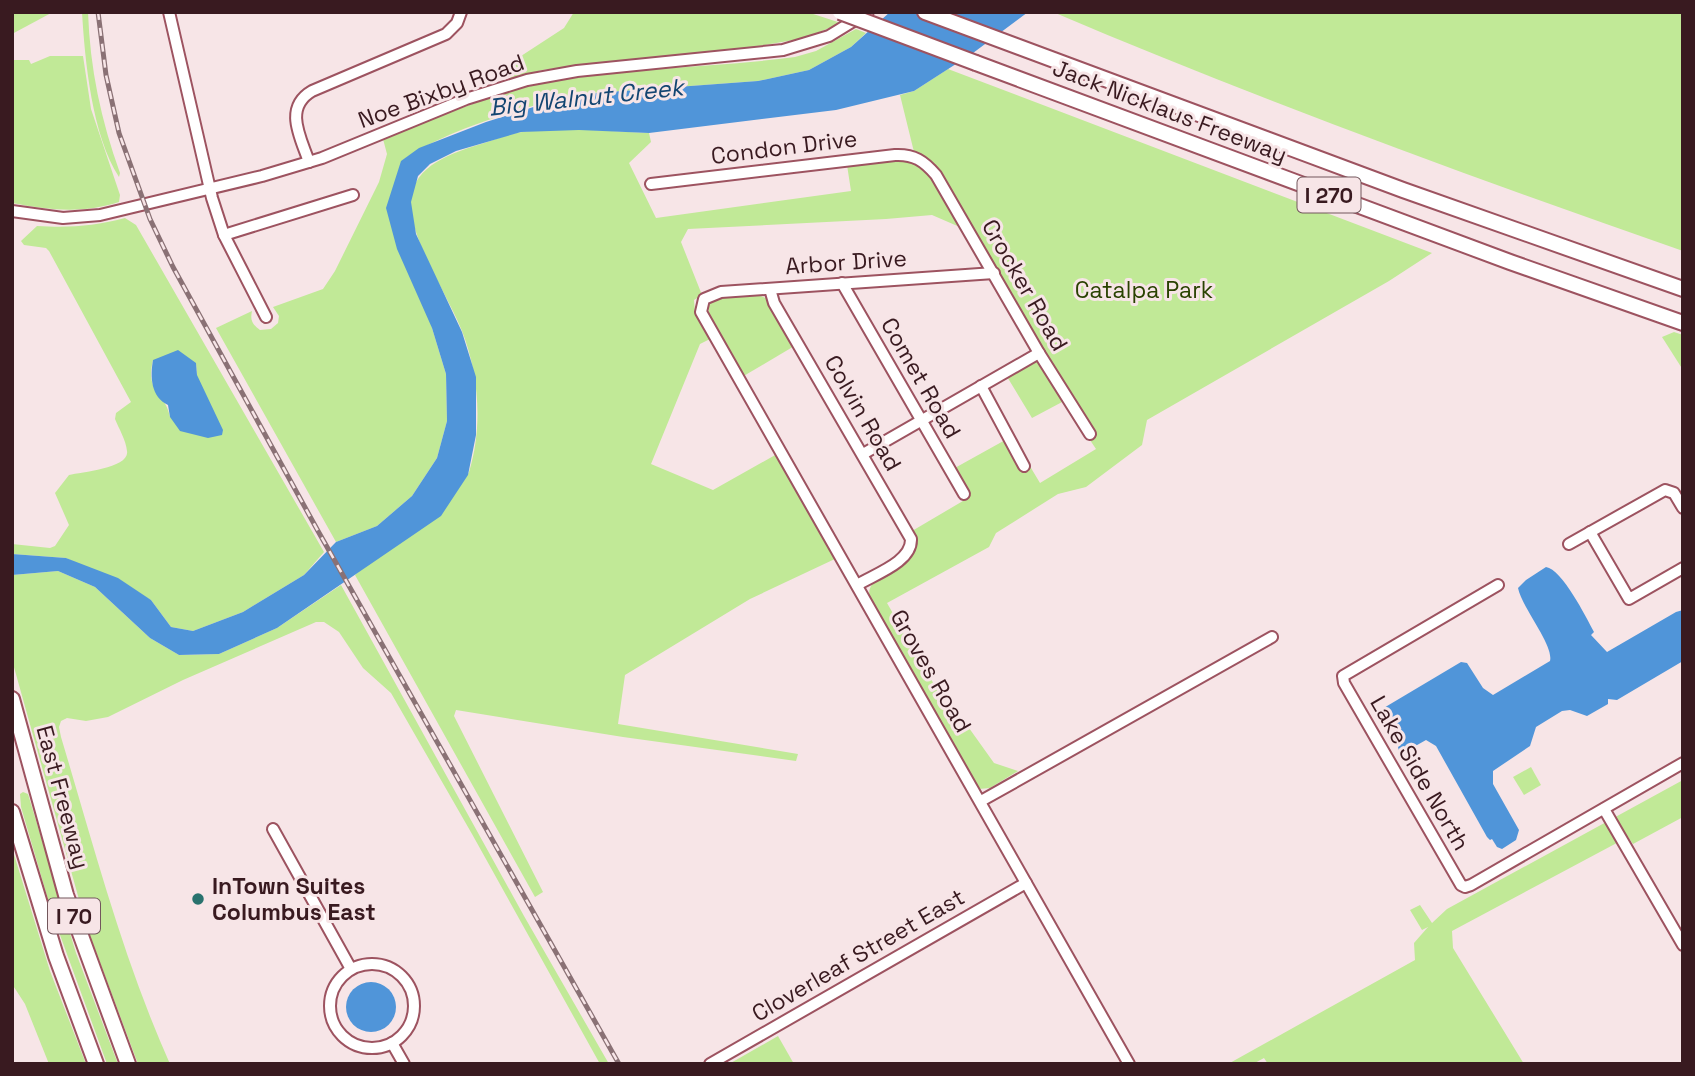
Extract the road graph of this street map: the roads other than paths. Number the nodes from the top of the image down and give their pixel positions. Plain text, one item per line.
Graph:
1 (169, 12) edge
2 (461, 12) edge
3 (840, 12) edge
4 (868, 12) edge
5 (925, 12) edge
6 (921, 160) joint
7 (309, 162) junction
8 (651, 184) dead end
9 (209, 188) junction
10 (353, 195) dead end
11 (12, 211) edge
12 (225, 235) junction
13 (994, 273) junction
14 (842, 283) junction
15 (771, 289) junction
16 (1683, 289) edge
17 (704, 299) joint
18 (266, 317) dead end
19 (1683, 323) edge
20 (1039, 352) junction
21 (981, 386) junction
22 (921, 420) junction
23 (1090, 434) dead end
24 (863, 454) junction
25 (1024, 466) dead end
26 (964, 494) dead end
27 (1683, 508) edge
28 (1590, 532) junction
29 (1569, 544) dead end
30 (1683, 568) edge
31 (857, 585) junction
32 (1498, 585) dead end
33 (1272, 638) dead end
34 (12, 699) edge
35 (1683, 763) edge
36 (981, 802) junction
37 (1604, 809) junction
38 (12, 811) edge
39 (273, 830) dead end
40 (1026, 883) junction
41 (1683, 945) edge
42 (351, 969) junction
43 (392, 1043) junction
44 (96, 1064) edge
45 (128, 1064) edge
46 (404, 1064) edge
47 (710, 1064) edge
48 (1129, 1064) edge

1 - 9 street
2 - 7 street
3 - 19 highway, Jack Nicklaus Freeway / I 270, bridge
4 - 7 street, Noe Bixby Road
5 - 16 highway, Jack Nicklaus Freeway / I 270
6 - 8 street, Condon Drive
6 - 13 street, Crocker Road
7 - 9 street, Noe Bixby Road
9 - 11 street, Noe Bixby Road
9 - 12 street
10 - 12 street
12 - 18 street
13 - 14 street, Arbor Drive
13 - 20 street, Crocker Road
14 - 15 street, Arbor Drive
14 - 22 street, Comet Road
15 - 17 street, Arbor Drive
15 - 24 street, Colvin Road
17 - 31 street, Groves Road
20 - 21 street
20 - 23 street, Crocker Road
21 - 22 street
21 - 25 street
22 - 24 street
22 - 26 street, Comet Road
24 - 31 street, Colvin Road
27 - 28 street
28 - 29 street
28 - 30 street
31 - 36 street, Groves Road
32 - 37 street, Lake Side North
33 - 36 street
34 - 45 highway, East Freeway / I 70
35 - 37 street
36 - 40 street, Groves Road
37 - 41 street
38 - 44 highway, I 70
39 - 42 street
40 - 47 street, Cloverleaf Street East
40 - 48 street, Groves Road
42 - 43 street
42 - 43 street
43 - 46 street

